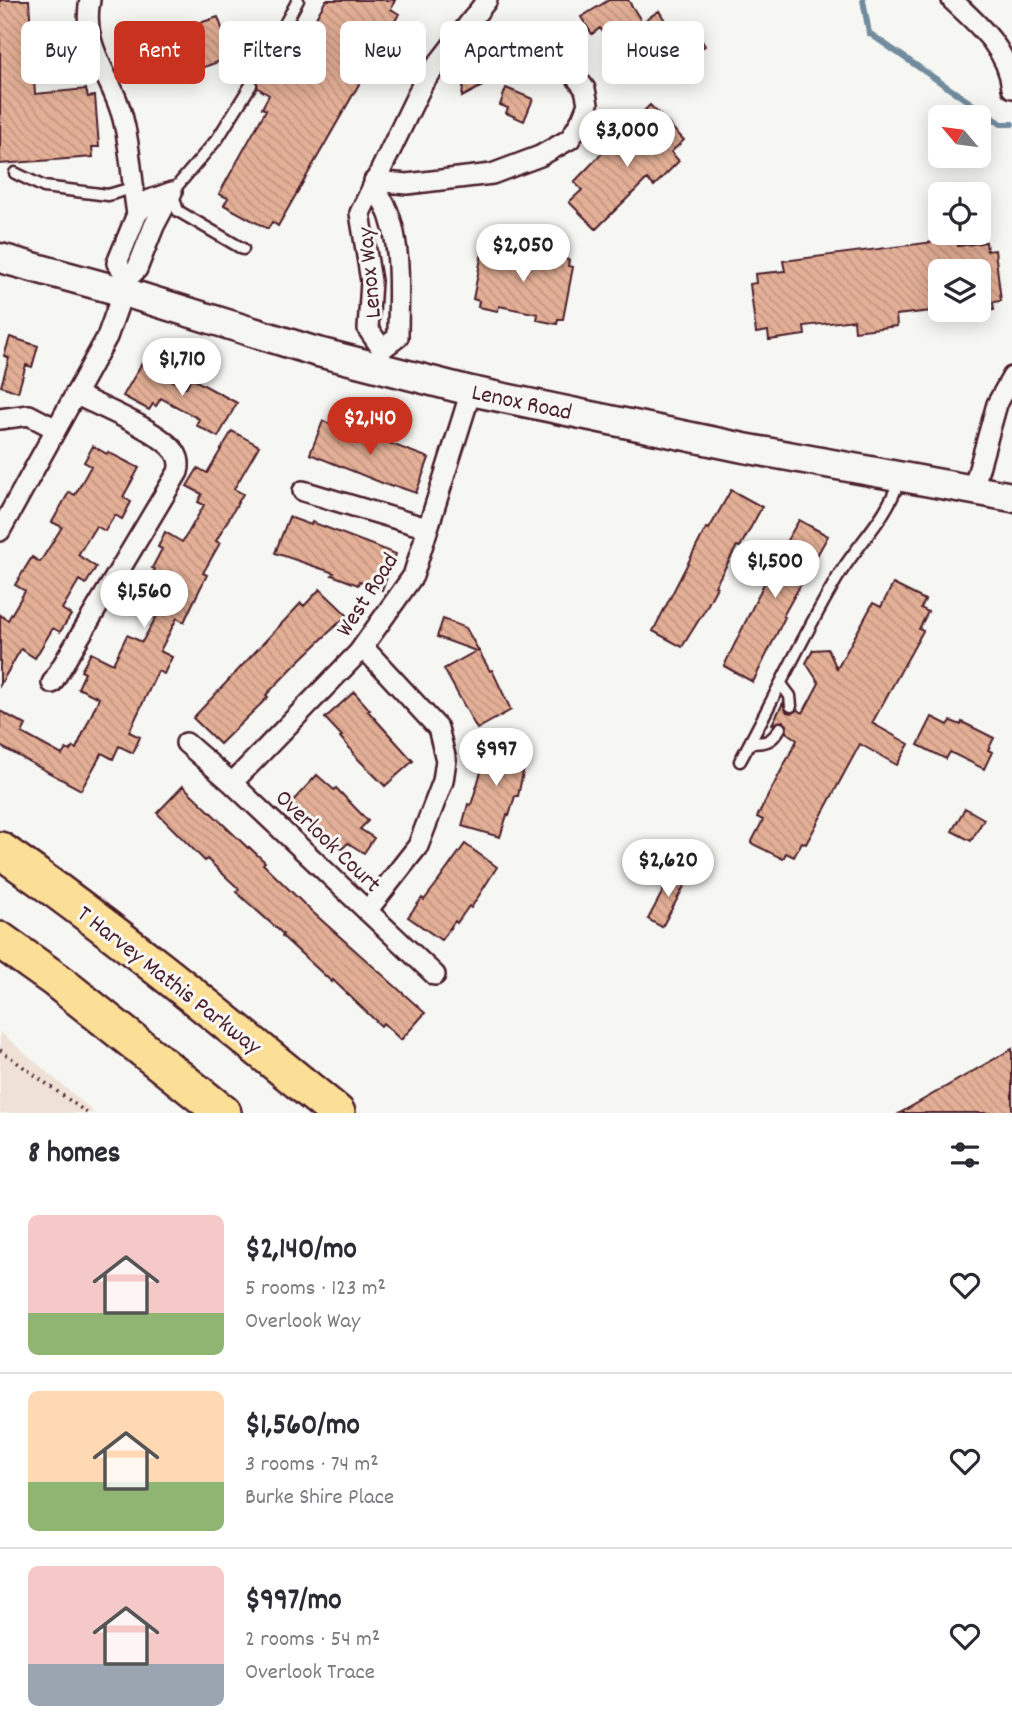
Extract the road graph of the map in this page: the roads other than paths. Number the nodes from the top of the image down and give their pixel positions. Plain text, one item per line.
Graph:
1 (90, 0) edge
2 (298, 0) edge
3 (487, 0) edge
4 (952, 0) edge
5 (287, 21) edge
6 (471, 21) edge
7 (440, 61) edge
8 (581, 84) edge
9 (251, 85) dead end
10 (1012, 88) edge
11 (15, 173) dead end
12 (373, 184) junction
13 (132, 188) junction
14 (172, 192) junction
15 (137, 214) junction
16 (129, 233) junction
17 (148, 240) junction
18 (243, 249) dead end
19 (0, 258) edge
20 (398, 280) junction
21 (371, 281) junction
22 (126, 285) junction
23 (379, 358) junction
24 (1012, 377) edge
25 (471, 391) junction
26 (75, 394) junction
27 (0, 419) edge
28 (56, 429) junction
29 (900, 476) junction
30 (973, 490) junction
31 (303, 491) dead end
32 (1012, 497) edge
33 (427, 528) junction
34 (0, 531) edge
35 (363, 647) junction
36 (51, 683) dead end
37 (781, 684) junction
38 (791, 706) dead end
39 (780, 728) dead end
40 (186, 743) dead end
41 (750, 743) junction
42 (740, 761) dead end
43 (232, 782) junction
44 (0, 850) edge
45 (367, 911) junction
46 (0, 940) edge
47 (435, 975) dead end
48 (223, 1113) edge
49 (337, 1113) edge

1 - 13 street
2 - 5 lane
3 - 6 street, Lenox Way
4 - 10 street
7 - 12 street, Lenox Way
8 - 12 street
9 - 14 lane
11 - 13 lane
12 - 20 street, Lenox Way
12 - 21 street, Lenox Way
13 - 15 street
14 - 15 street
14 - 17 street
14 - 18 lane
15 - 16 street
16 - 17 street
16 - 22 street
17 - 22 street
19 - 22 street, Lenox Road
20 - 21 street
20 - 23 street, Lenox Way
21 - 23 street, Lenox Way
22 - 23 street, Lenox Road
22 - 26 street
23 - 25 street, Lenox Road
24 - 30 street
25 - 29 street, Lenox Road
25 - 33 street, West Road
26 - 28 street
26 - 36 street
27 - 28 street
28 - 34 street
29 - 30 street, Lenox Road
29 - 37 lane
30 - 32 street, Lenox Road
31 - 33 street
33 - 35 street, West Road
35 - 43 street, West Road
35 - 45 street
37 - 38 lane
37 - 41 lane
39 - 41 lane
40 - 43 street, Overlook Court
41 - 42 lane
43 - 45 street, Overlook Court
44 - 49 highway, T Harvey Mathis Parkway
45 - 47 street, Overlook Court
46 - 48 highway

